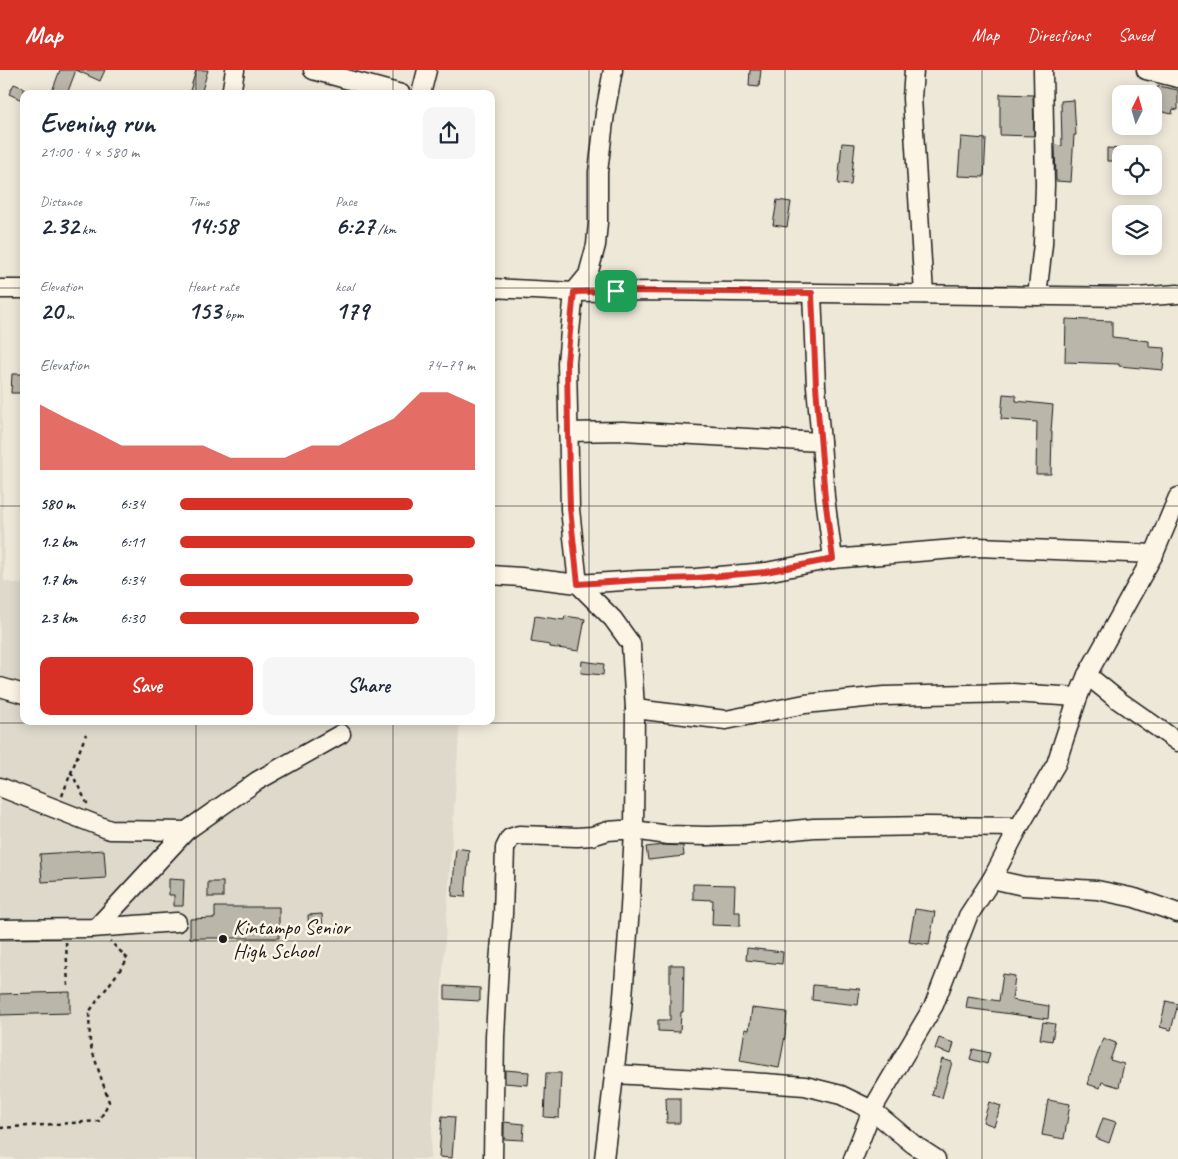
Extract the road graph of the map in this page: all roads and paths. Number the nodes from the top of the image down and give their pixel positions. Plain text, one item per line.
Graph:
1 (235, 70) edge
2 (313, 70) edge
3 (428, 70) edge
4 (613, 70) edge
5 (914, 70) edge
6 (1043, 70) edge
7 (1146, 70) edge
8 (1178, 78) edge
9 (232, 90) edge
10 (386, 90) edge
11 (422, 90) edge
12 (495, 288) edge
13 (0, 289) edge
14 (20, 289) edge
15 (574, 292) junction
16 (812, 293) junction
17 (924, 294) junction
18 (1178, 294) edge
19 (1037, 296) junction
20 (568, 432) junction
21 (821, 442) junction
22 (1178, 497) edge
23 (1154, 554) junction
24 (833, 559) junction
25 (495, 575) edge
26 (578, 584) junction
27 (1087, 674) junction
28 (0, 687) edge
29 (20, 693) edge
30 (1078, 697) junction
31 (635, 710) junction
32 (86, 734) dead end
33 (341, 734) dead end
34 (1178, 742) edge
35 (71, 772) junction
36 (0, 787) edge
37 (56, 809) junction
38 (99, 826) junction
39 (1019, 827) junction
40 (634, 830) junction
41 (186, 831) junction
42 (992, 879) junction
43 (1178, 913) edge
44 (177, 922) dead end
45 (97, 927) junction
46 (65, 928) junction
47 (0, 929) edge
48 (68, 987) dead end
49 (615, 1074) junction
50 (872, 1110) junction
51 (0, 1128) edge
52 (493, 1159) edge
53 (604, 1159) edge
54 (853, 1159) edge
55 (936, 1159) edge

1 - 9 street
2 - 10 street
3 - 11 street
4 - 15 street
5 - 17 street
6 - 19 street
7 - 8 street
12 - 15 street
13 - 14 street
15 - 16 street
15 - 20 street
16 - 17 street
16 - 21 street
17 - 19 street
18 - 19 street
20 - 21 street
20 - 26 street
21 - 24 street
22 - 23 street
23 - 24 street
23 - 27 street
24 - 26 street
25 - 26 street
26 - 31 street
27 - 30 street
27 - 34 street
28 - 29 street
30 - 31 street
30 - 39 street
31 - 40 street
32 - 35 path
33 - 41 street
35 - 37 path
35 - 38 path
36 - 37 street
37 - 38 street
38 - 41 street
39 - 40 street
39 - 42 street
40 - 49 street
40 - 52 street
41 - 45 street
42 - 43 street
42 - 50 street
44 - 45 street
45 - 46 street
45 - 51 path
46 - 47 street
46 - 48 path
49 - 50 street
49 - 53 street
50 - 54 street
50 - 55 street

